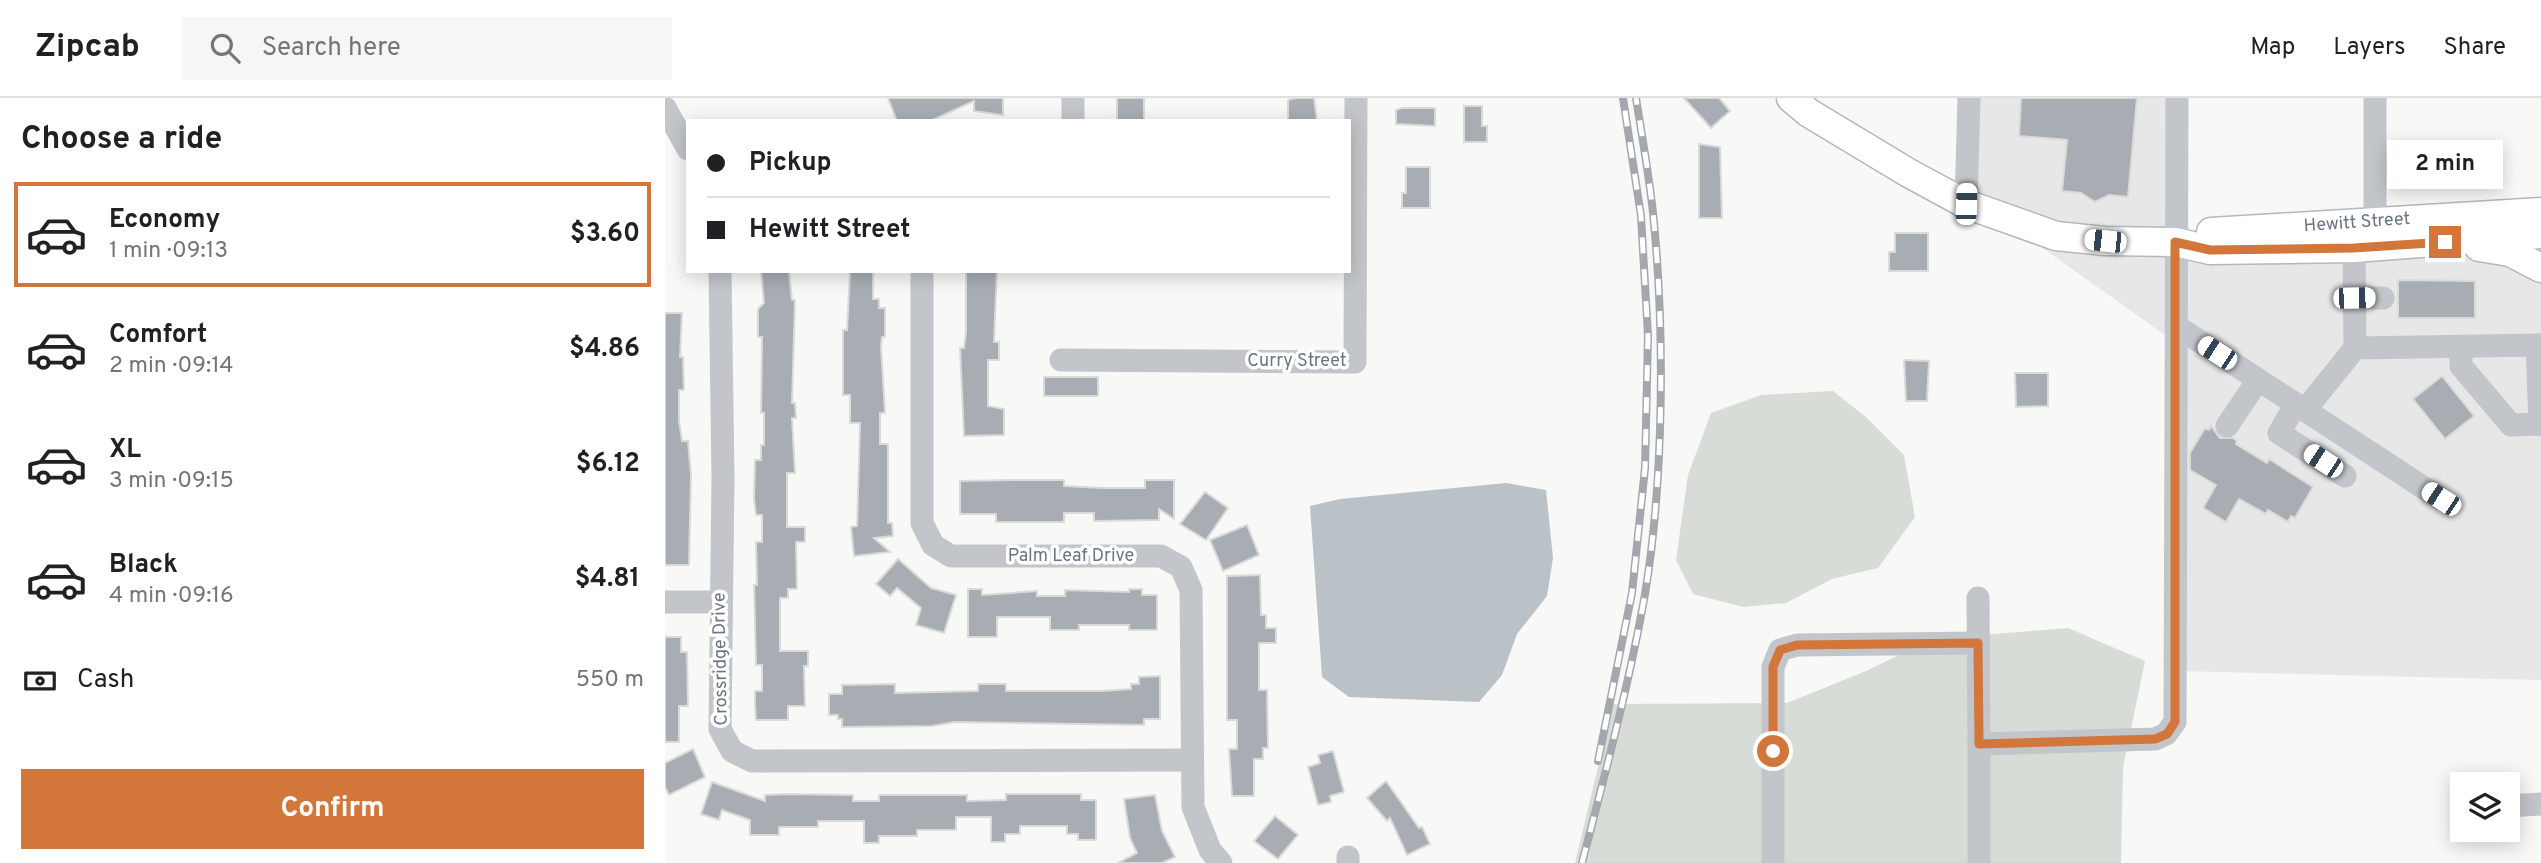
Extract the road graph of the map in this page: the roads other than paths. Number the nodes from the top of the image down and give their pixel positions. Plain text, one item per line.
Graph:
1 (1073, 98) edge
2 (1356, 98) edge
3 (1791, 98) edge
4 (1969, 98) edge
5 (2177, 98) edge
6 (2375, 98) edge
7 (665, 108) edge
8 (1073, 119) edge
9 (686, 145) edge
10 (1966, 204) junction
11 (2541, 212) edge
12 (2375, 221) junction
13 (2541, 233) edge
14 (2175, 242) junction
15 (2445, 242) junction
16 (2354, 248) junction
17 (2541, 268) edge
18 (720, 273) edge
19 (922, 273) edge
20 (2354, 298) junction
21 (2382, 298) dead end
22 (2176, 326) junction
23 (2539, 345) edge
24 (2461, 347) junction
25 (2355, 348) junction
26 (1061, 360) dead end
27 (2258, 380) junction
28 (2301, 407) junction
29 (2541, 424) edge
30 (2227, 426) dead end
31 (2345, 476) dead end
32 (2441, 499) dead end
33 (1978, 598) dead end
34 (720, 601) junction
35 (665, 602) edge
36 (1978, 643) junction
37 (1979, 744) junction
38 (1192, 760) junction
39 (2541, 804) edge
40 (2520, 805) edge
41 (1220, 863) edge
42 (1773, 863) edge
43 (1979, 863) edge

1 - 8 street
2 - 26 street, Curry Street
3 - 10 main road, Hewitt Street
4 - 10 street
5 - 14 street
6 - 12 street
7 - 9 street
10 - 14 main road, Hewitt Street
11 - 12 main road, Hewitt Street
12 - 14 main road, Hewitt Street
13 - 15 main road, Hewitt Street
14 - 16 main road, Hewitt Street
14 - 22 street
15 - 16 main road, Hewitt Street
15 - 17 main road
16 - 20 street
18 - 34 street, Crossridge Drive
19 - 38 street, Palm Leaf Drive
20 - 21 street
20 - 25 street
22 - 27 street
22 - 37 street
23 - 24 street
23 - 29 street
24 - 25 street
24 - 29 street
25 - 28 street
27 - 28 street
27 - 30 street
28 - 31 street
28 - 32 street
33 - 36 street
34 - 35 street
34 - 38 street, Crossridge Drive
36 - 37 street
36 - 42 street
37 - 43 street
38 - 41 street, Palm Leaf Drive
39 - 40 street

